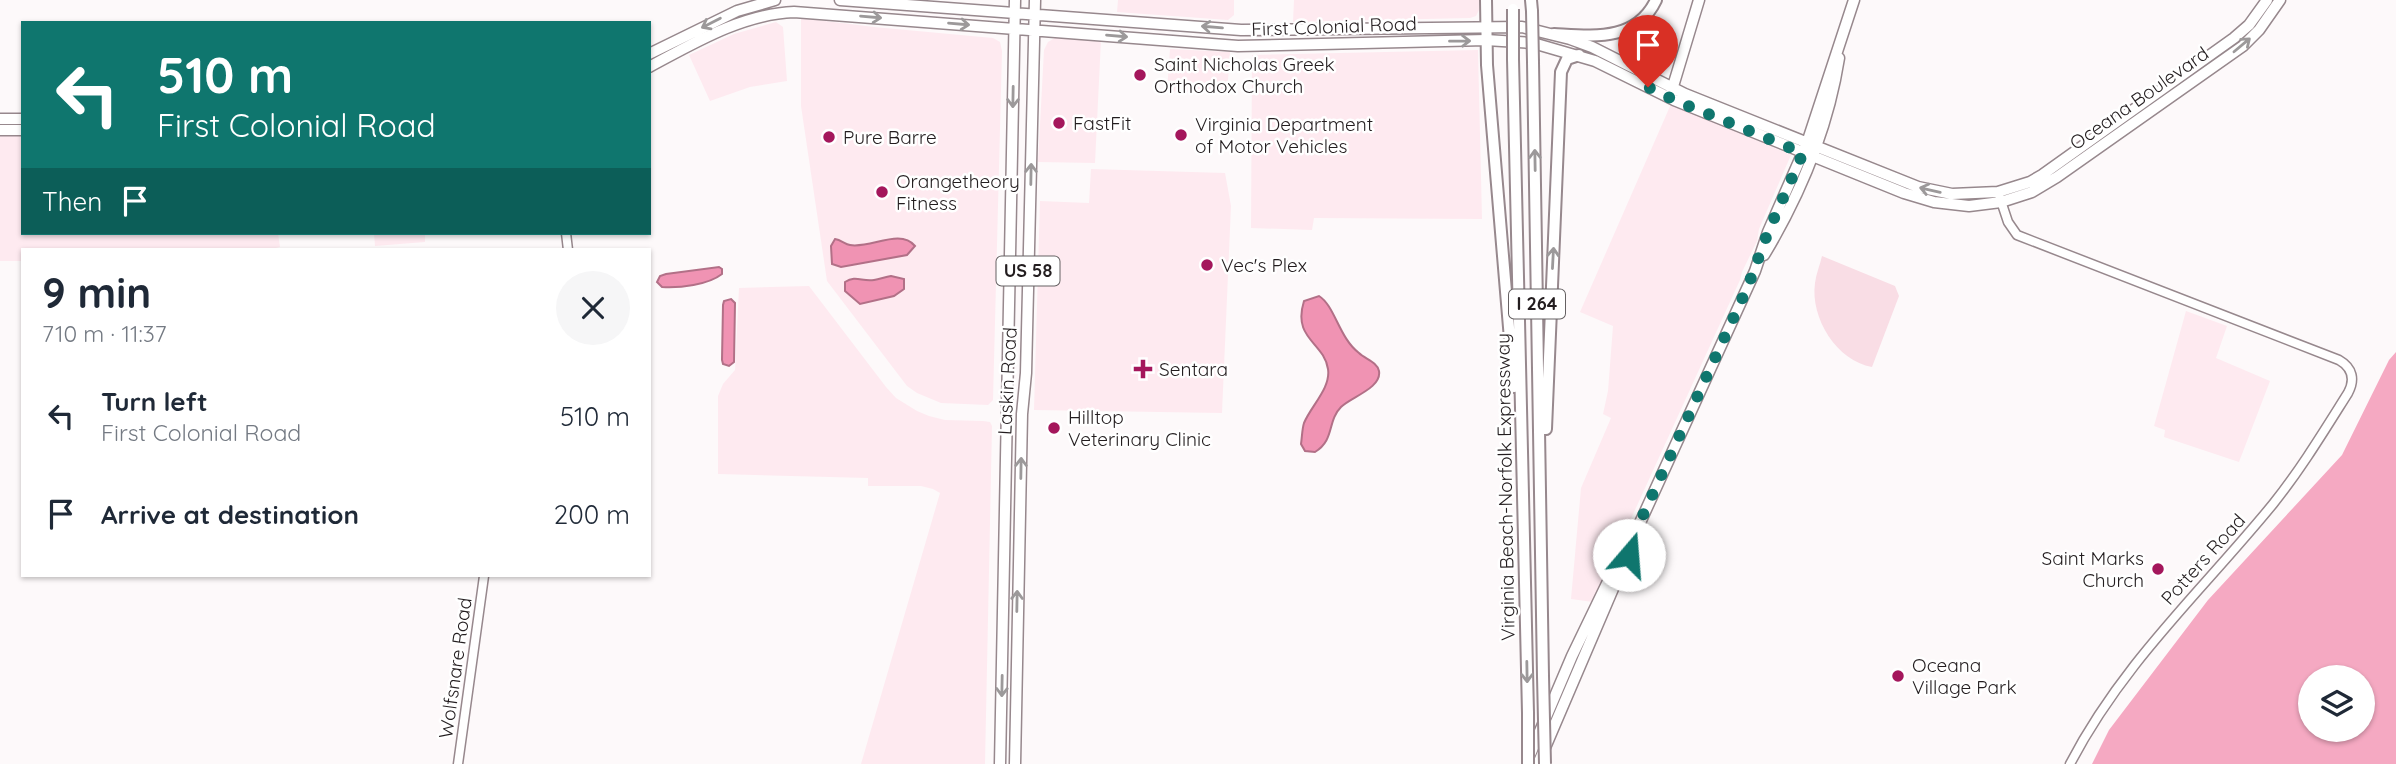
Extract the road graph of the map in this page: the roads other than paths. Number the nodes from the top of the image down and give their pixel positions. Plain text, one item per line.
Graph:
1 (775, 0) edge
2 (840, 0) edge
3 (1015, 0) edge
4 (1035, 0) edge
5 (1486, 0) edge
6 (1656, 0) edge
7 (1699, 0) edge
8 (1854, 0) edge
9 (2267, 0) edge
10 (2280, 0) edge
11 (1513, 5) edge
12 (1532, 6) edge
13 (1014, 12) junction
14 (1035, 13) junction
15 (1485, 26) junction
16 (1391, 27) junction
17 (1352, 28) junction
18 (1014, 29) junction
19 (1035, 30) junction
20 (1554, 34) junction
21 (1486, 40) junction
22 (1355, 43) junction
23 (1321, 45) junction
24 (651, 53) edge
25 (1579, 55) junction
26 (651, 66) edge
27 (1671, 93) junction
28 (0, 119) edge
29 (21, 119) edge
30 (0, 130) edge
31 (21, 130) edge
32 (1810, 150) junction
33 (2000, 197) junction
34 (1522, 473) junction
35 (1639, 525) junction
36 (1542, 547) junction
37 (484, 577) edge
38 (458, 764) edge
39 (1000, 764) edge
40 (1015, 764) edge
41 (1528, 764) edge
42 (1538, 764) edge
43 (1545, 764) edge
44 (2070, 764) edge

1 -> 24 main road
2 - 13 main road, First Colonial Road
3 - 13 main road, Laskin Road / US 58
4 - 14 main road, Laskin Road / US 58
5 - 15 highway
6 - 20 highway
7 - 27 main road
8 - 32 main road
9 - 33 main road, Oceana Boulevard
33 -> 10 main road, Oceana Boulevard
11 - 34 highway, Virginia Beach-Norfolk Expressway / I 264, bridge
36 -> 12 highway, Virginia Beach-Norfolk Expressway / I 264, bridge
13 - 14 main road, First Colonial Road
13 - 18 main road, Laskin Road / US 58
17 -> 14 main road, First Colonial Road
14 - 19 main road, Laskin Road / US 58
15 - 16 main road, First Colonial Road
15 - 20 main road, First Colonial Road
15 - 21 highway
16 - 17 main road, First Colonial Road
16 - 22 main road
17 - 23 main road
18 - 19 main road, First Colonial Road
26 -> 18 main road, First Colonial Road
18 -> 39 main road, Laskin Road / US 58
19 -> 23 main road, First Colonial Road
40 -> 19 main road, Laskin Road / US 58
20 - 27 main road, First Colonial Road
22 -> 21 main road, First Colonial Road
21 - 25 main road, First Colonial Road
21 - 34 highway
22 - 23 main road, First Colonial Road
25 - 27 main road, First Colonial Road
36 -> 25 highway
27 - 32 main road, First Colonial Road
28 - 29 main road
30 - 31 main road
32 - 33 main road, First Colonial Road
32 - 35 main road
33 - 44 street, Potters Road
34 -> 41 highway, Virginia Beach-Norfolk Expressway / I 264, bridge
35 - 41 main road
35 - 42 main road
36 - 43 highway, Virginia Beach-Norfolk Expressway / I 264, bridge
37 - 38 street, Wolfsnare Road

